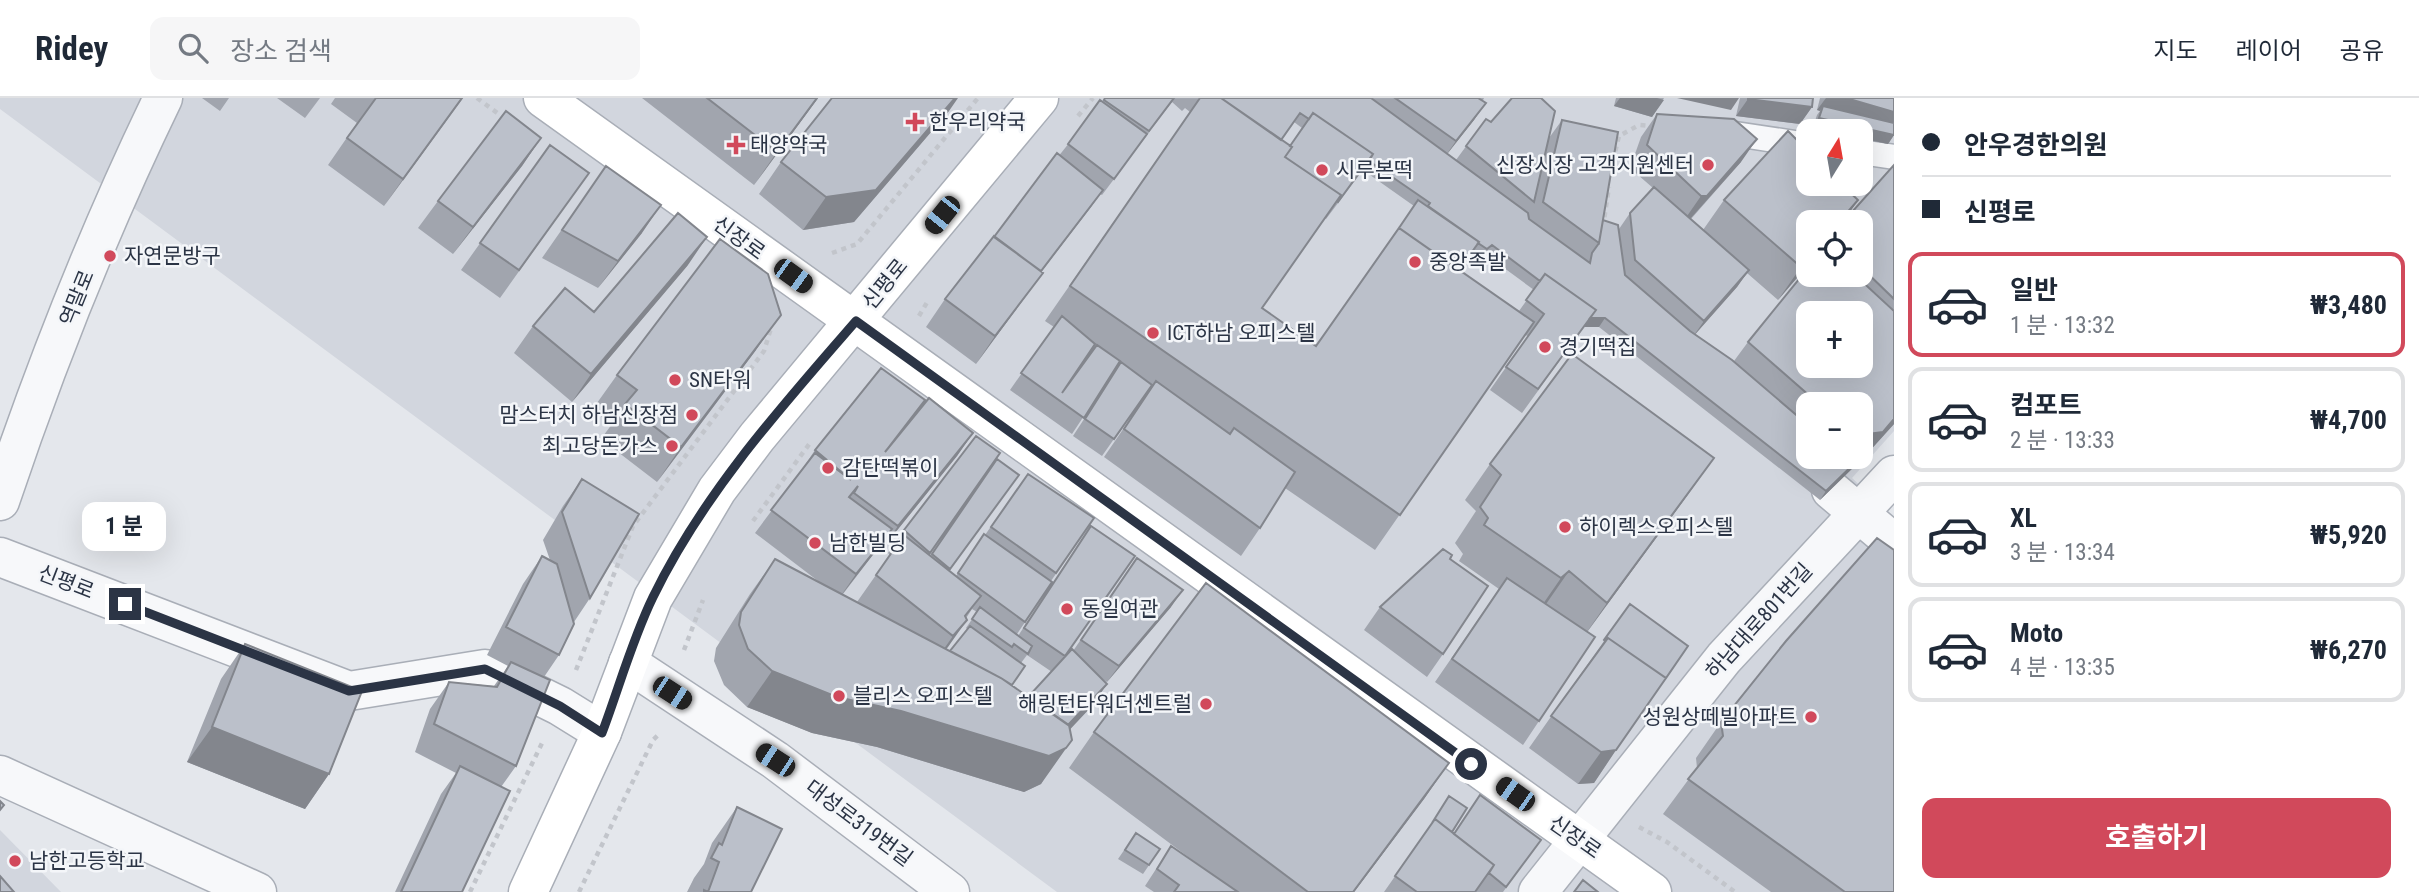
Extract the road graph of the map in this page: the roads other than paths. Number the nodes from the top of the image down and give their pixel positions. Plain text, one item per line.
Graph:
1 (163, 98) edge
2 (543, 98) edge
3 (1039, 98) edge
4 (1718, 132) edge
5 (1796, 143) edge
6 (1873, 154) edge
7 (1894, 157) edge
8 (856, 321) junction
9 (1894, 475) edge
10 (0, 501) edge
11 (1846, 501) junction
12 (1894, 543) edge
13 (0, 557) edge
14 (628, 663) junction
15 (602, 733) junction
16 (0, 775) edge
17 (1580, 840) junction
18 (257, 892) edge
19 (528, 892) edge
20 (950, 892) edge
21 (1538, 892) edge
22 (1652, 892) edge

1 - 10 street, 역말로
2 - 8 street, 신장로
3 - 8 street, 신평로
4 - 5 lane
6 - 7 lane
8 - 14 street, 신평로
8 - 17 street, 신장로
9 - 11 street, 하남대로801번길
11 - 12 street
11 - 17 street, 하남대로801번길
13 - 15 street, 신평로
14 - 15 street, 신평로
14 - 20 street, 대성로319번길
15 - 19 street, 신평로
16 - 18 street
17 - 21 street, 하남대로801번길
17 - 22 street, 신장로

